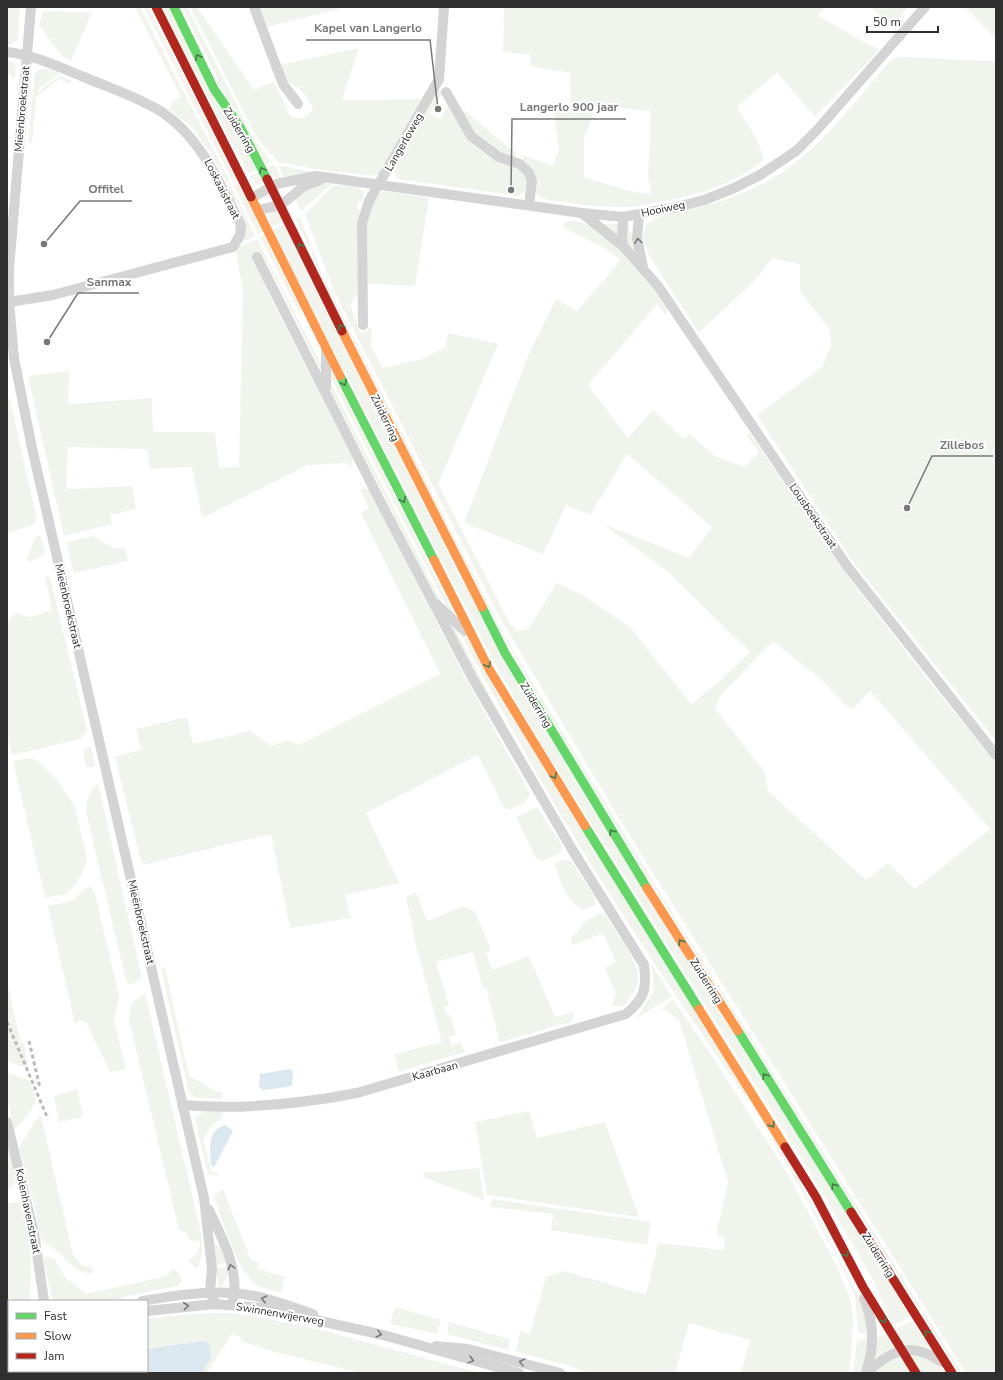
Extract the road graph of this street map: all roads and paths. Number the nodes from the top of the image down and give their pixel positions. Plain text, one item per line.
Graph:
1 (31, 7) edge
2 (156, 7) edge
3 (174, 7) edge
4 (254, 7) edge
5 (444, 7) edge
6 (925, 7) edge
7 (7, 52) edge
8 (26, 54) junction
9 (446, 92) dead end
10 (298, 104) dead end
11 (327, 177) junction
12 (380, 184) junction
13 (271, 186) junction
14 (252, 198) junction
15 (281, 205) junction
16 (529, 205) junction
17 (258, 210) junction
18 (582, 213) junction
19 (639, 215) junction
20 (622, 217) junction
21 (623, 246) junction
22 (257, 258) dead end
23 (643, 267) junction
24 (9, 302) junction
25 (363, 325) dead end
26 (327, 349) junction
27 (327, 393) junction
28 (432, 601) junction
29 (475, 640) junction
30 (996, 755) edge
31 (182, 1105) junction
32 (7, 1122) edge
33 (204, 1198) junction
34 (864, 1286) junction
35 (210, 1292) junction
36 (235, 1293) junction
37 (44, 1300) edge
38 (148, 1300) edge
39 (215, 1304) junction
40 (232, 1305) junction
41 (148, 1311) edge
42 (341, 1324) junction
43 (420, 1344) junction
44 (901, 1350) junction
45 (950, 1369) edge
46 (519, 1373) edge
47 (560, 1373) edge
48 (866, 1373) edge
49 (916, 1373) edge

1 - 8 street, Mieënbroekstraat
2 - 14 main road, Zuiderring
13 -> 3 main road, Zuiderring
4 - 10 street
5 - 12 street, Langerloweg
6 - 19 street, Hooiweg
7 - 8 street
8 - 24 street, Mieënbroekstraat
8 - 24 street, Loskaaistraat
9 - 16 street
11 - 12 street, Hooiweg
11 - 13 street, Hooiweg
11 - 15 street, Hooiweg
12 - 16 street, Hooiweg
12 - 25 street, Langerloweg
13 - 14 street, Hooiweg
13 - 15 main road, Zuiderring
14 - 17 main road, Zuiderring
15 - 17 street, Hooiweg
45 -> 15 main road, Zuiderring
16 - 18 street, Hooiweg
17 - 26 main road, Zuiderring
18 - 20 street, Hooiweg
18 - 21 street, Lousbeekstraat
19 - 20 street, Hooiweg
23 -> 19 street, Lousbeekstraat
20 - 21 street
21 - 23 street, Lousbeekstraat
22 - 27 street
23 - 30 street, Lousbeekstraat
24 - 31 street, Mieënbroekstraat
26 - 27 street
26 -> 29 main road, Zuiderring
27 - 28 street
28 - 29 street
28 - 31 street, Kaarbaan
29 -> 34 main road, Zuiderring
31 - 33 street, Mieënbroekstraat
32 - 37 street, Kolenhavenstraat
33 - 35 street, Mieënbroekstraat
36 -> 33 street, Mieënbroekstraat
34 -> 44 main road, Zuiderring
34 - 48 street
35 - 36 street, Swinnenwijerweg
35 - 38 street, Swinnenwijerweg
35 - 39 street, Mieënbroekstraat
36 - 40 street, Mieënbroekstraat
42 -> 36 street, Swinnenwijerweg
39 - 40 street, Swinnenwijerweg
41 -> 39 street, Swinnenwijerweg
40 - 42 street, Swinnenwijerweg
42 -> 43 street, Swinnenwijerweg
43 -> 46 street, Swinnenwijerweg
47 -> 43 street, Swinnenwijerweg
44 - 45 street
44 - 48 street
44 - 49 main road, Zuiderring

